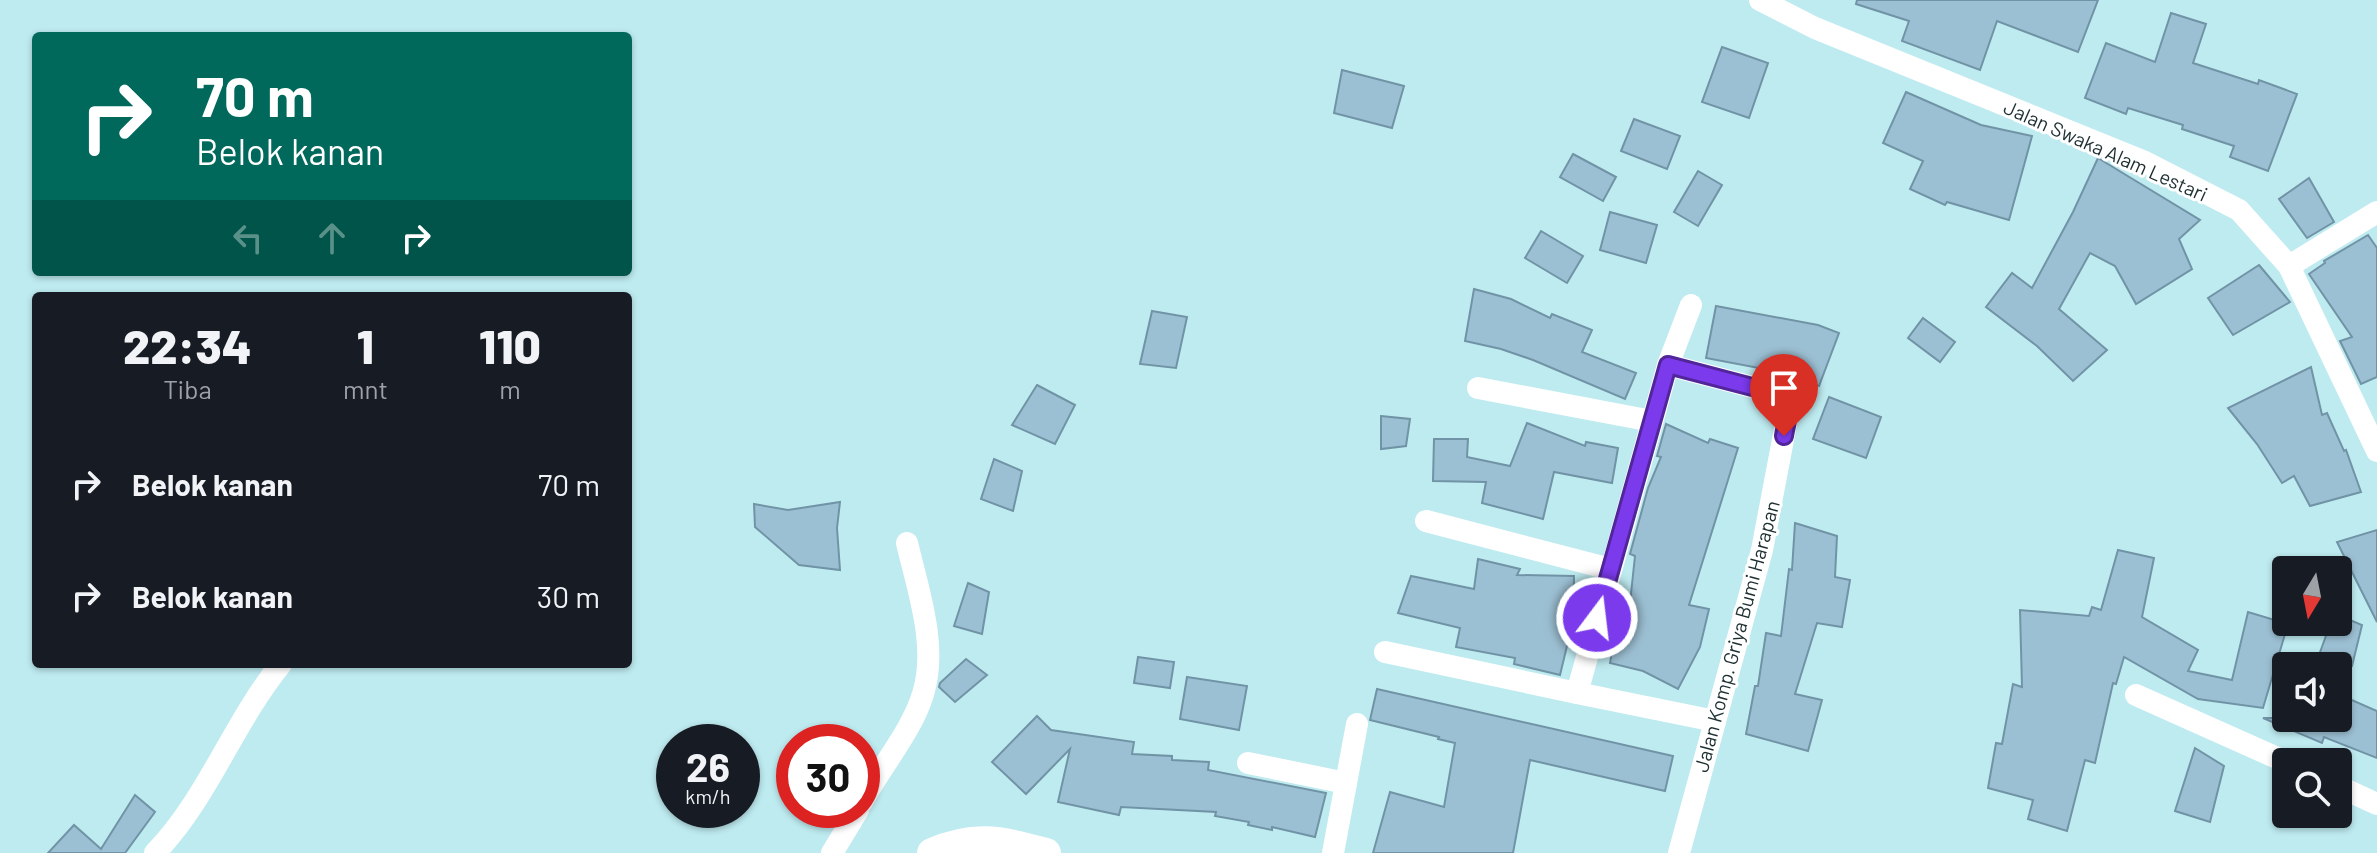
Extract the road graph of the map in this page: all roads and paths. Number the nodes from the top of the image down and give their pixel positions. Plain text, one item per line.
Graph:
1 (1760, 0) edge
2 (2377, 212) edge
3 (2289, 266) junction
4 (1691, 305) dead end
5 (1668, 365) junction
6 (1478, 388) dead end
7 (1652, 421) junction
8 (2377, 451) edge
9 (1426, 521) dead end
10 (907, 543) dead end
11 (1610, 569) junction
12 (1385, 652) dead end
13 (278, 668) edge
14 (1577, 693) junction
15 (2136, 695) dead end
16 (1715, 721) junction
17 (1357, 724) dead end
18 (2272, 756) edge
19 (1248, 763) dead end
20 (880, 770) edge
21 (1346, 783) junction
22 (2352, 792) edge
23 (2377, 804) edge
24 (847, 828) edge
25 (155, 853) edge
26 (832, 853) edge
27 (932, 853) edge
28 (1046, 853) edge
29 (1333, 853) edge
30 (1679, 853) edge

1 - 3 street, Jalan Swaka Alam Lestari
2 - 3 street
3 - 8 street, Jalan Swaka Alam Lestari
4 - 5 street
5 - 7 street
5 - 16 street, Jalan Komp. Griya Bumi Harapan
6 - 7 street
7 - 11 street
9 - 11 street
10 - 20 street
11 - 14 street
12 - 14 street
13 - 25 street
14 - 16 street
15 - 18 street
16 - 30 street, Jalan Komp. Griya Bumi Harapan
17 - 21 street
19 - 21 street
21 - 29 street
22 - 23 street
24 - 26 street
27 - 28 street

